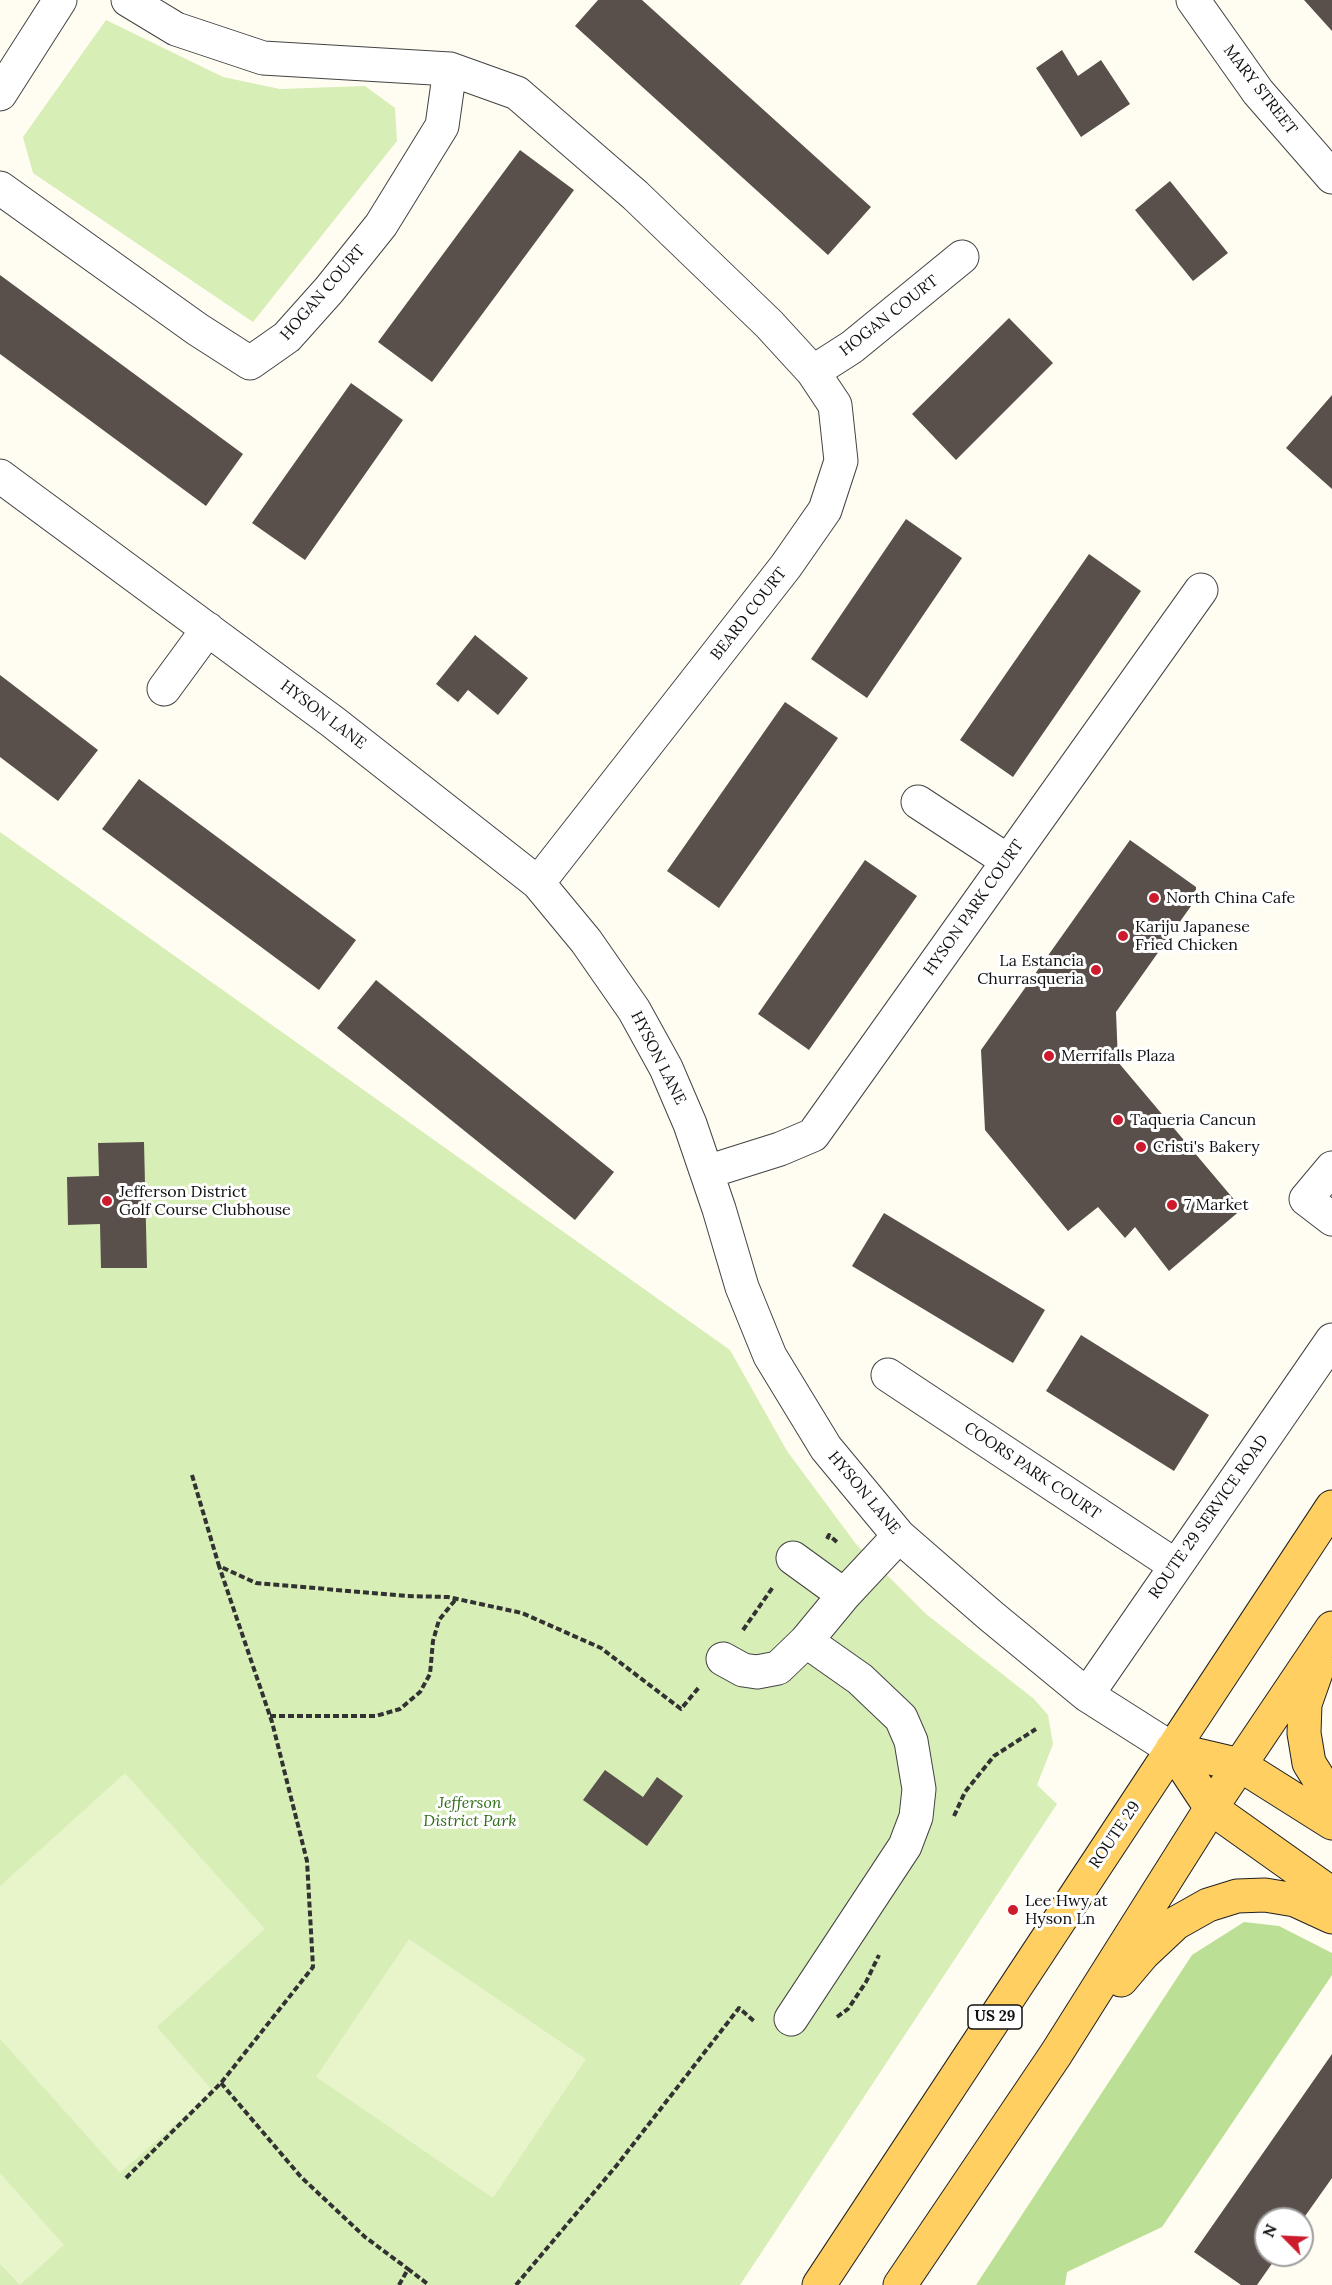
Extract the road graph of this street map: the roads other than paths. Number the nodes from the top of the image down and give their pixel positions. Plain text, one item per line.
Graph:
1 (60, 0) edge
2 (129, 0) edge
3 (1193, 0) edge
4 (450, 69) junction
5 (0, 94) edge
6 (1332, 177) edge
7 (0, 188) edge
8 (962, 257) dead end
9 (813, 372) junction
10 (0, 476) edge
11 (1201, 590) dead end
12 (208, 629) junction
13 (164, 689) dead end
14 (918, 802) dead end
15 (1008, 861) junction
16 (538, 884) junction
17 (1332, 1168) edge
18 (707, 1172) junction
19 (1332, 1219) edge
20 (1332, 1340) edge
21 (888, 1375) dead end
22 (1332, 1507) edge
23 (899, 1536) junction
24 (1176, 1566) junction
25 (786, 1569) road end
26 (844, 1595) junction
27 (1332, 1628) edge
28 (1332, 1634) edge
29 (806, 1641) junction
30 (722, 1658) road end
31 (1087, 1695) junction
32 (1172, 1749) junction
33 (1240, 1765) junction
34 (1332, 1800) edge
35 (1211, 1808) junction
36 (1332, 1823) edge
37 (1332, 1894) edge
38 (1332, 1917) edge
39 (791, 2019) dead end
40 (1056, 2054) junction
41 (819, 2285) edge
42 (900, 2285) edge

1 - 5 street
2 - 4 street
3 - 6 street, MARY STREET
4 - 7 street, HOGAN COURT
4 - 9 street, BEARD COURT
8 - 9 street, HOGAN COURT
9 - 16 street, BEARD COURT
10 - 12 street, HYSON LANE
11 - 15 street, HYSON PARK COURT
12 - 13 street
12 - 16 street, HYSON LANE
14 - 15 street
15 - 18 street, HYSON PARK COURT
16 - 18 street, HYSON LANE
17 - 19 street
18 - 23 street, HYSON LANE
20 - 24 street, ROUTE 29 SERVICE ROAD
21 - 24 street, COORS PARK COURT
22 - 32 main road, ROUTE 29 / US 29
23 - 26 street
23 - 31 street, HYSON LANE
24 - 31 street, ROUTE 29 SERVICE ROAD
25 - 26 street
26 - 29 street
27 - 33 main road
28 - 34 main road
29 - 30 street
29 - 39 street
31 - 32 street, HYSON LANE
32 - 33 main road
32 - 35 main road
32 - 41 main road, ROUTE 29 / US 29
33 - 35 main road
33 - 36 main road
35 - 37 main road
35 - 40 main road
38 - 40 main road
40 - 42 main road

